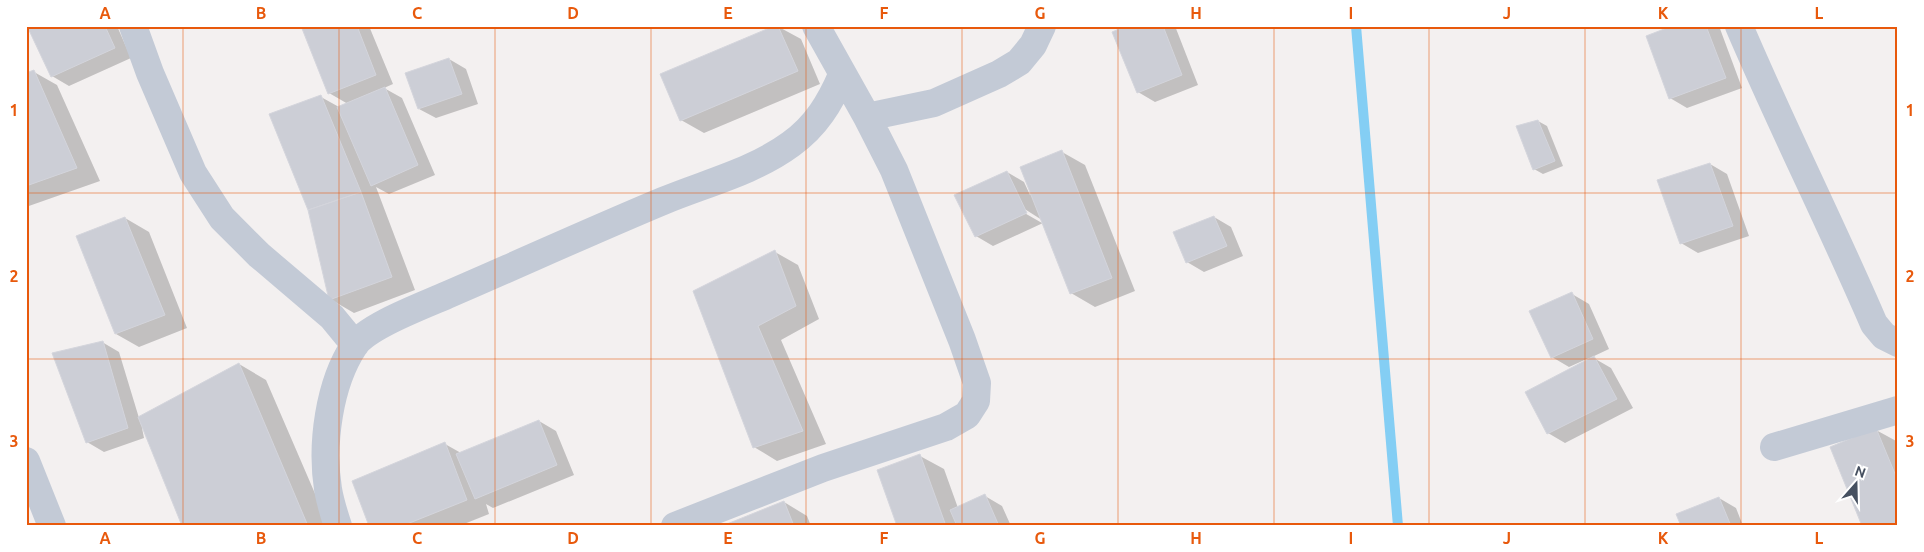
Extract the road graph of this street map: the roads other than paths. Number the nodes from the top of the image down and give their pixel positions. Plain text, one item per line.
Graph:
1 (133, 26) edge
2 (816, 26) edge
3 (1042, 26) edge
4 (1739, 26) edge
5 (842, 75) junction
6 (867, 117) junction
7 (1898, 343) edge
8 (355, 345) junction
9 (1898, 410) edge
10 (1774, 447) dead end
11 (26, 461) edge
12 (52, 526) edge
13 (338, 526) edge
14 (676, 526) edge

1 - 8 street
2 - 5 street
3 - 6 street
4 - 7 street
5 - 6 street
5 - 8 street
6 - 14 street
8 - 13 street
9 - 10 street
11 - 12 street

